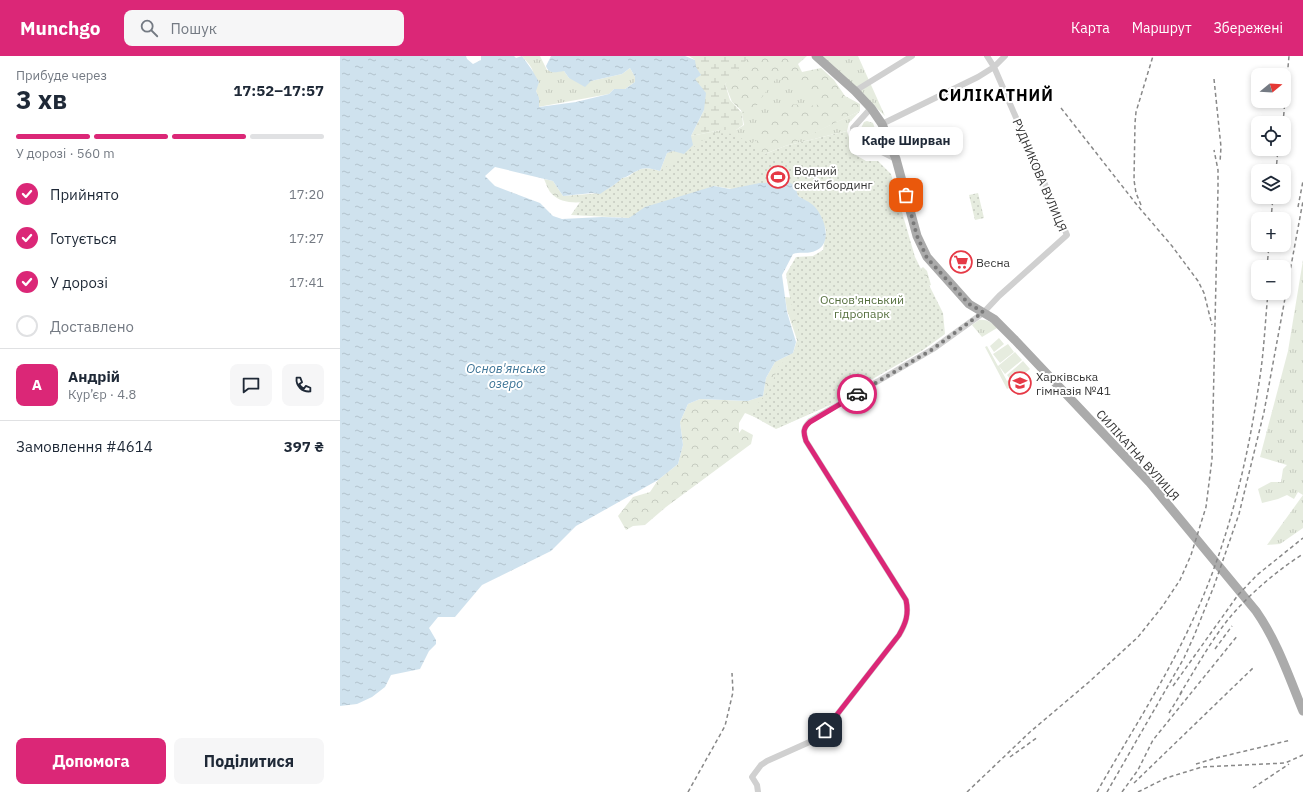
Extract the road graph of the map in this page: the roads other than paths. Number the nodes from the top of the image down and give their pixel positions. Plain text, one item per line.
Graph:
1 (816, 56) edge
2 (912, 56) edge
3 (987, 56) edge
4 (1005, 56) edge
5 (994, 67) junction
6 (855, 91) junction
7 (872, 108) junction
8 (882, 124) junction
9 (896, 159) junction
10 (983, 312) junction
11 (1303, 711) edge
12 (758, 792) edge

1 - 6 main road, СИЛІКАТНА ВУЛИЦЯ
2 - 6 street
3 - 5 street, РУДНИКОВА ВУЛИЦЯ
4 - 5 street
5 - 8 street
5 - 10 street, РУДНИКОВА ВУЛИЦЯ
6 - 7 main road, СИЛІКАТНА ВУЛИЦЯ
7 - 8 main road, СИЛІКАТНА ВУЛИЦЯ
7 - 9 street
8 - 9 main road, СИЛІКАТНА ВУЛИЦЯ
9 - 10 main road, СИЛІКАТНА ВУЛИЦЯ
10 - 11 main road, СИЛІКАТНА ВУЛИЦЯ
10 - 12 street

